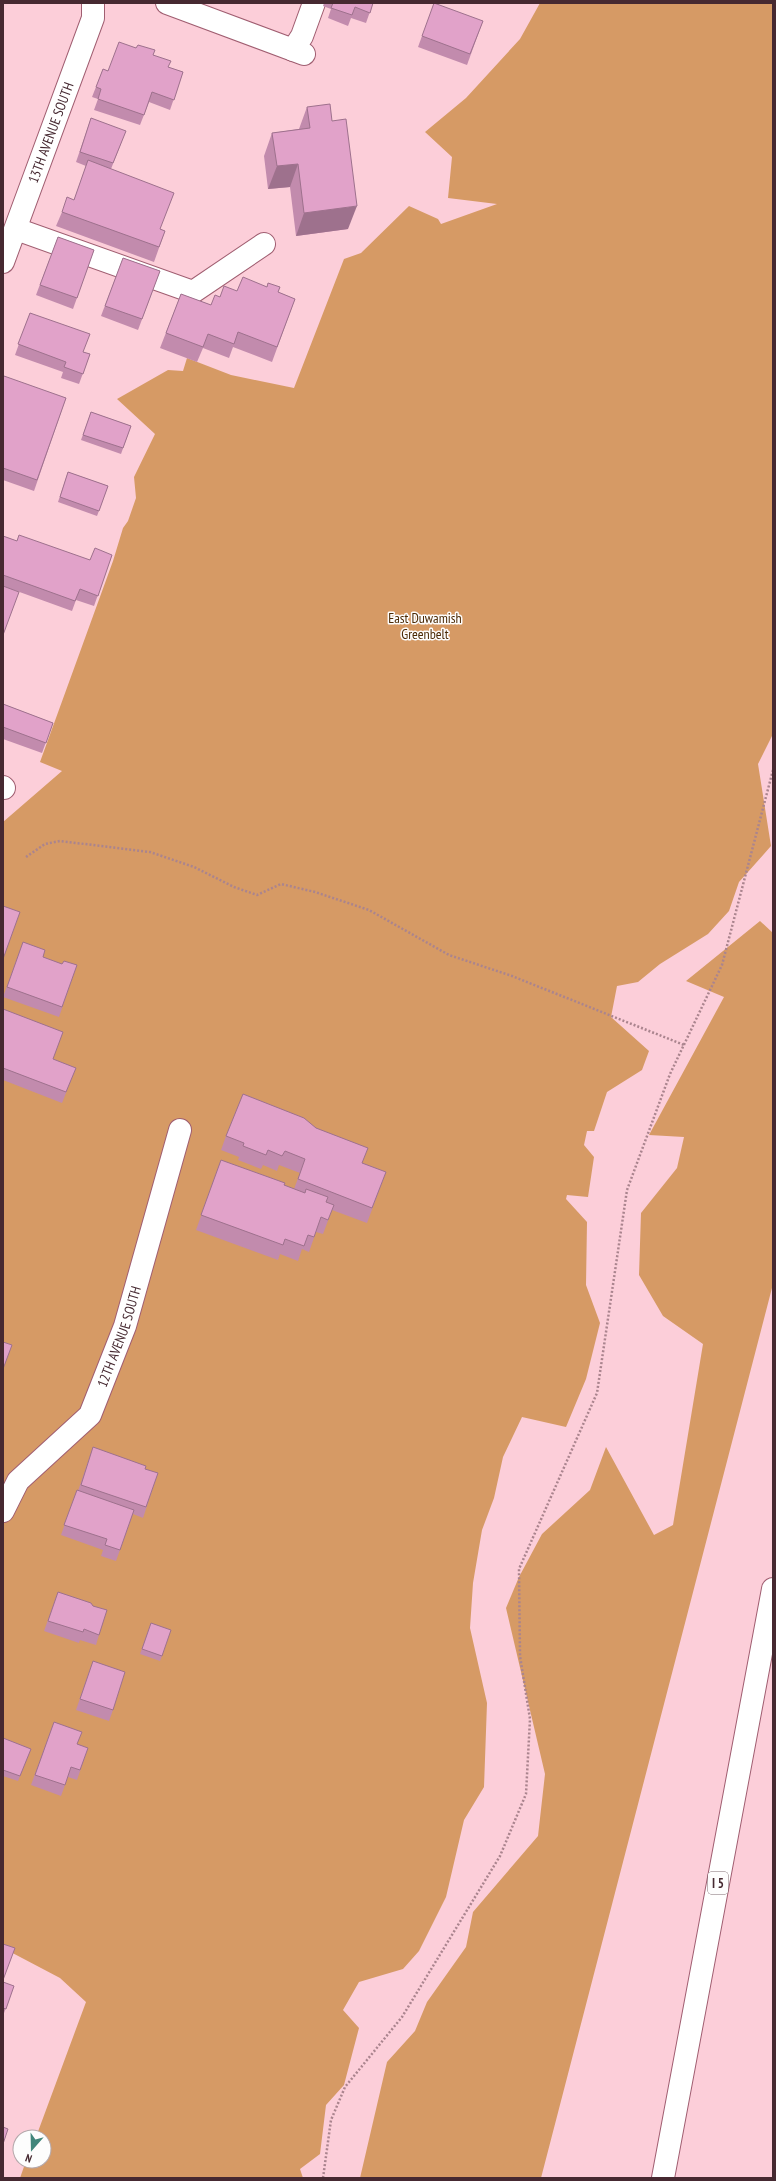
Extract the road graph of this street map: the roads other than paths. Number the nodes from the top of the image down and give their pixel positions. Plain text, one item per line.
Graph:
1 (93, 3) edge
2 (167, 3) edge
3 (314, 3) edge
4 (16, 229) junction
5 (264, 244) dead end
6 (3, 262) edge
7 (180, 1130) dead end
8 (3, 1511) edge
9 (773, 1589) edge
10 (663, 2178) edge

1 - 4 main road, 13TH AVENUE SOUTH
2 - 3 main road
4 - 5 main road
4 - 6 main road, 13TH AVENUE SOUTH
7 - 8 main road, 12TH AVENUE SOUTH
9 - 10 main road, I 5

